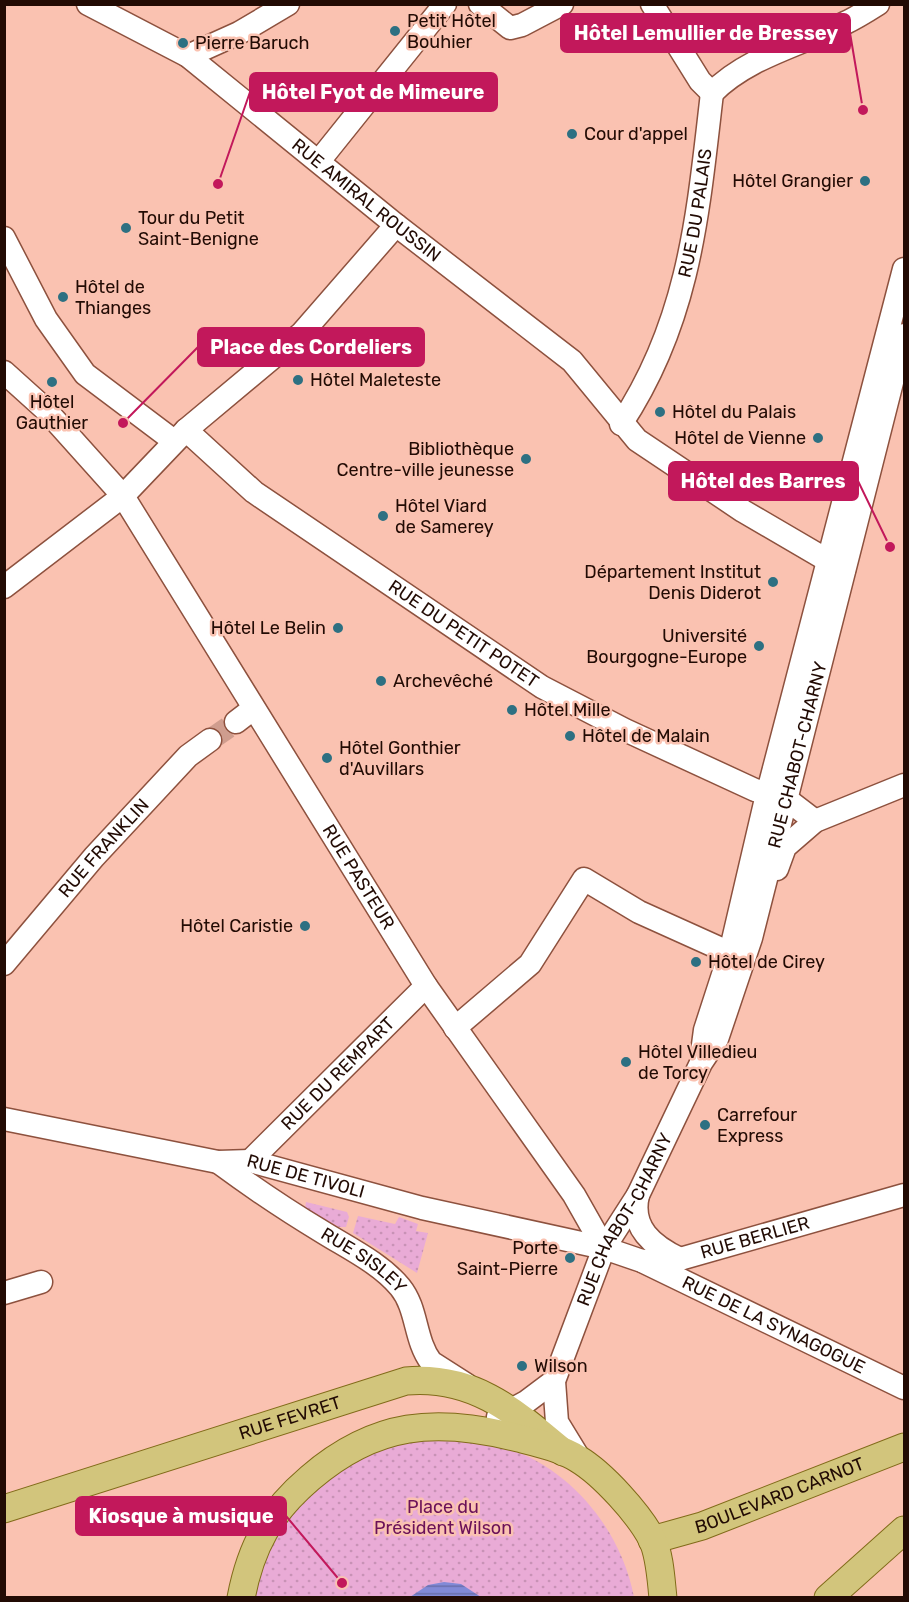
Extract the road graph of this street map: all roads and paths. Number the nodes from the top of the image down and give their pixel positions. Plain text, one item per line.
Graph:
1 (88, 4) edge
2 (288, 4) edge
3 (445, 4) edge
4 (480, 4) edge
5 (562, 4) edge
6 (652, 4) edge
7 (878, 4) edge
8 (188, 56) junction
9 (712, 93) junction
10 (319, 162) junction
11 (396, 225) junction
12 (4, 238) edge
13 (904, 269) edge
14 (899, 310) edge
15 (904, 335) edge
16 (4, 372) edge
17 (621, 424) junction
18 (180, 436) junction
19 (123, 496) junction
20 (836, 566) junction
21 (4, 587) edge
22 (210, 740) tunnel mouth
23 (904, 785) edge
24 (776, 796) junction
25 (815, 821) junction
26 (751, 938) junction
27 (724, 952) junction
28 (4, 964) edge
29 (426, 986) junction
30 (463, 1023) junction
31 (701, 1063) junction
32 (4, 1119) edge
33 (250, 1161) junction
34 (218, 1162) junction
35 (638, 1195) junction
36 (904, 1196) edge
37 (604, 1248) junction
38 (680, 1259) junction
39 (642, 1261) junction
40 (41, 1282) dead end
41 (4, 1293) edge
42 (554, 1381) junction
43 (471, 1388) junction
44 (904, 1388) edge
45 (510, 1410) junction
46 (477, 1428) junction
47 (904, 1447) edge
48 (572, 1455) junction
49 (4, 1509) edge
50 (904, 1530) edge
51 (652, 1540) junction
52 (241, 1598) edge
53 (663, 1598) edge
54 (828, 1598) edge

1 - 8 street, RUE AMIRAL ROUSSIN
2 - 8 street
3 - 10 street
4 - 5 street
6 - 9 street
7 - 9 street
8 - 10 street, RUE AMIRAL ROUSSIN
9 - 17 street, RUE DU PALAIS
10 - 11 street, RUE AMIRAL ROUSSIN
11 - 17 street, RUE AMIRAL ROUSSIN
11 - 18 street
12 - 18 street, RUE DU PETIT POTET
13 - 14 street, RUE CHABOT-CHARNY
14 - 20 street, RUE CHABOT-CHARNY
15 - 20 street, RUE CHABOT-CHARNY
16 - 19 street, RUE PASTEUR
17 - 20 street, RUE AMIRAL ROUSSIN
18 - 19 street
18 - 24 street, RUE DU PETIT POTET
19 - 21 street
19 - 29 street, RUE PASTEUR
20 - 24 street, RUE CHABOT-CHARNY
22 - 28 street, RUE FRANKLIN
23 - 25 street
24 - 25 street, RUE DU PETIT POTET
24 - 26 street, RUE CHABOT-CHARNY
24 - 27 street, RUE CHABOT-CHARNY
25 - 26 street
26 - 31 street, RUE CHABOT-CHARNY
27 - 30 street
27 - 31 street, RUE CHABOT-CHARNY
29 - 30 street, RUE PASTEUR
29 - 33 street, RUE DU REMPART
30 - 37 street, RUE PASTEUR
31 - 35 street, RUE CHABOT-CHARNY
32 - 34 street, RUE DE TIVOLI
33 - 34 street, RUE DE TIVOLI
33 - 37 street, RUE DE TIVOLI
34 - 43 street, RUE SISLEY
35 - 37 street, RUE CHABOT-CHARNY
35 - 38 street
36 - 38 street, RUE BERLIER
37 - 39 street, RUE BERLIER
37 - 42 street, RUE CHABOT-CHARNY
38 - 39 street, RUE BERLIER
39 - 44 street, RUE DE LA SYNAGOGUE
40 - 41 street
42 - 45 street
42 - 48 street, RUE CHABOT-CHARNY
43 - 45 main road, RUE FEVRET
43 - 49 main road, RUE FEVRET
45 - 46 street
45 - 48 main road, RUE FEVRET
46 - 48 main road
46 - 52 main road
47 - 51 main road, BOULEVARD CARNOT
48 - 51 main road
50 - 54 main road
51 - 53 main road

